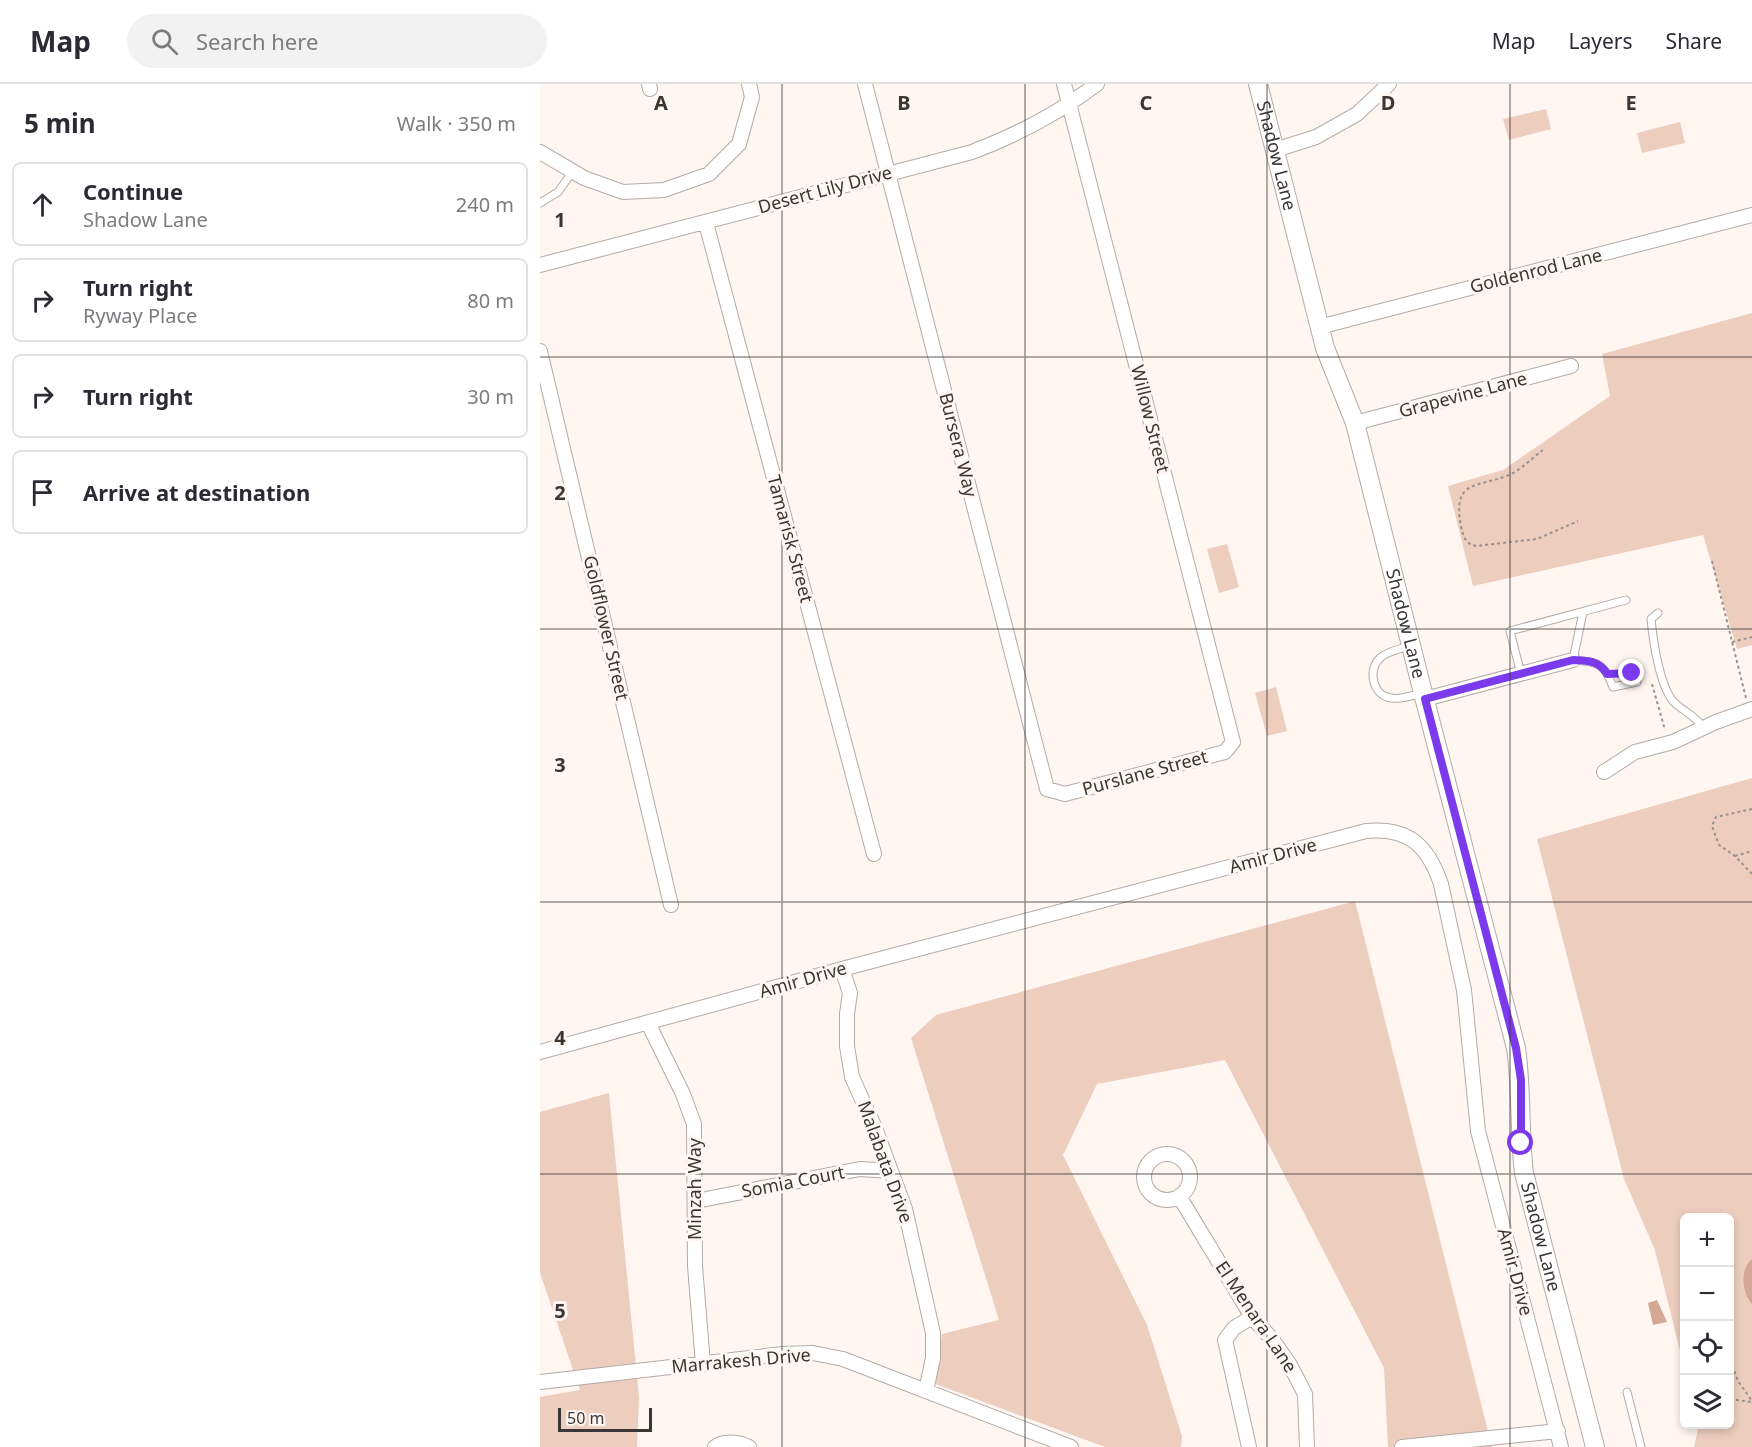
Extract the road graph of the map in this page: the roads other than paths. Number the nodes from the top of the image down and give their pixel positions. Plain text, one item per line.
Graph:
1 (749, 84) edge
2 (865, 84) edge
3 (1064, 84) edge
4 (1097, 84) edge
5 (1258, 84) edge
6 (1389, 84) edge
7 (1069, 105) junction
8 (1275, 150) junction
9 (540, 152) edge
10 (573, 171) junction
11 (888, 173) junction
12 (540, 203) edge
13 (1752, 215) edge
14 (705, 223) junction
15 (540, 265) edge
16 (1319, 327) junction
17 (540, 351) edge
18 (1571, 366) dead end
19 (1355, 423) junction
20 (1626, 600) dead end
21 (1583, 612) junction
22 (1658, 613) dead end
23 (1411, 646) junction
24 (1573, 660) junction
25 (1521, 674) junction
26 (1637, 682) dead end
27 (1424, 696) junction
28 (1750, 710) edge
29 (1703, 728) junction
30 (1225, 752) joint
31 (1604, 772) dead end
32 (1065, 794) joint
33 (874, 854) dead end
34 (671, 905) dead end
35 (842, 969) junction
36 (648, 1023) junction
37 (540, 1052) edge
38 (891, 1171) junction
39 (1179, 1196) dead end
40 (696, 1201) junction
41 (1252, 1317) junction
42 (703, 1364) junction
43 (540, 1382) edge
44 (926, 1391) junction
45 (1628, 1392) dead end
46 (1557, 1431) junction
47 (715, 1447) edge
48 (749, 1447) edge
49 (1071, 1447) edge
50 (1249, 1447) edge
51 (1307, 1447) edge
52 (1402, 1447) edge
53 (1561, 1447) edge
54 (1595, 1447) edge
55 (1641, 1447) edge

1 - 10 street
2 - 11 street, Bursera Way
3 - 7 street, Willow Street
4 - 7 street, Desert Lily Drive
5 - 8 street, Shadow Lane
6 - 8 street
7 - 11 street, Desert Lily Drive
7 - 30 street, Willow Street
8 - 16 street, Shadow Lane
9 - 10 street
10 - 12 lane
11 - 14 street, Desert Lily Drive
11 - 32 street, Bursera Way
13 - 16 street, Goldenrod Lane
14 - 15 street, Desert Lily Drive
14 - 33 street, Tamarisk Street
16 - 19 street, Shadow Lane
17 - 34 street, Goldflower Street
18 - 19 street, Grapevine Lane
19 - 23 street, Shadow Lane
20 - 21 lane
21 - 24 lane
21 - 25 lane
22 - 29 lane
23 - 27 street, Shadow Lane
23 - 27 lane
24 - 25 street
24 - 26 lane
25 - 27 street
27 - 54 street, Shadow Lane
28 - 29 street
29 - 31 street
30 - 32 street, Purslane Street
35 - 36 street, Amir Drive
35 - 38 street, Malabata Drive
35 - 46 street, Amir Drive
36 - 37 street, Amir Drive
36 - 40 street, Minzah Way
38 - 40 street, Somia Court
38 - 44 street, Malabata Drive
39 - 41 street, El Menara Lane
40 - 42 street, Minzah Way
41 - 50 street
41 - 51 street, El Menara Lane
42 - 43 street, Marrakesh Drive
42 - 44 street, Marrakesh Drive
44 - 49 street, Marrakesh Drive
45 - 55 lane
46 - 52 street
46 - 53 street
47 - 48 street

